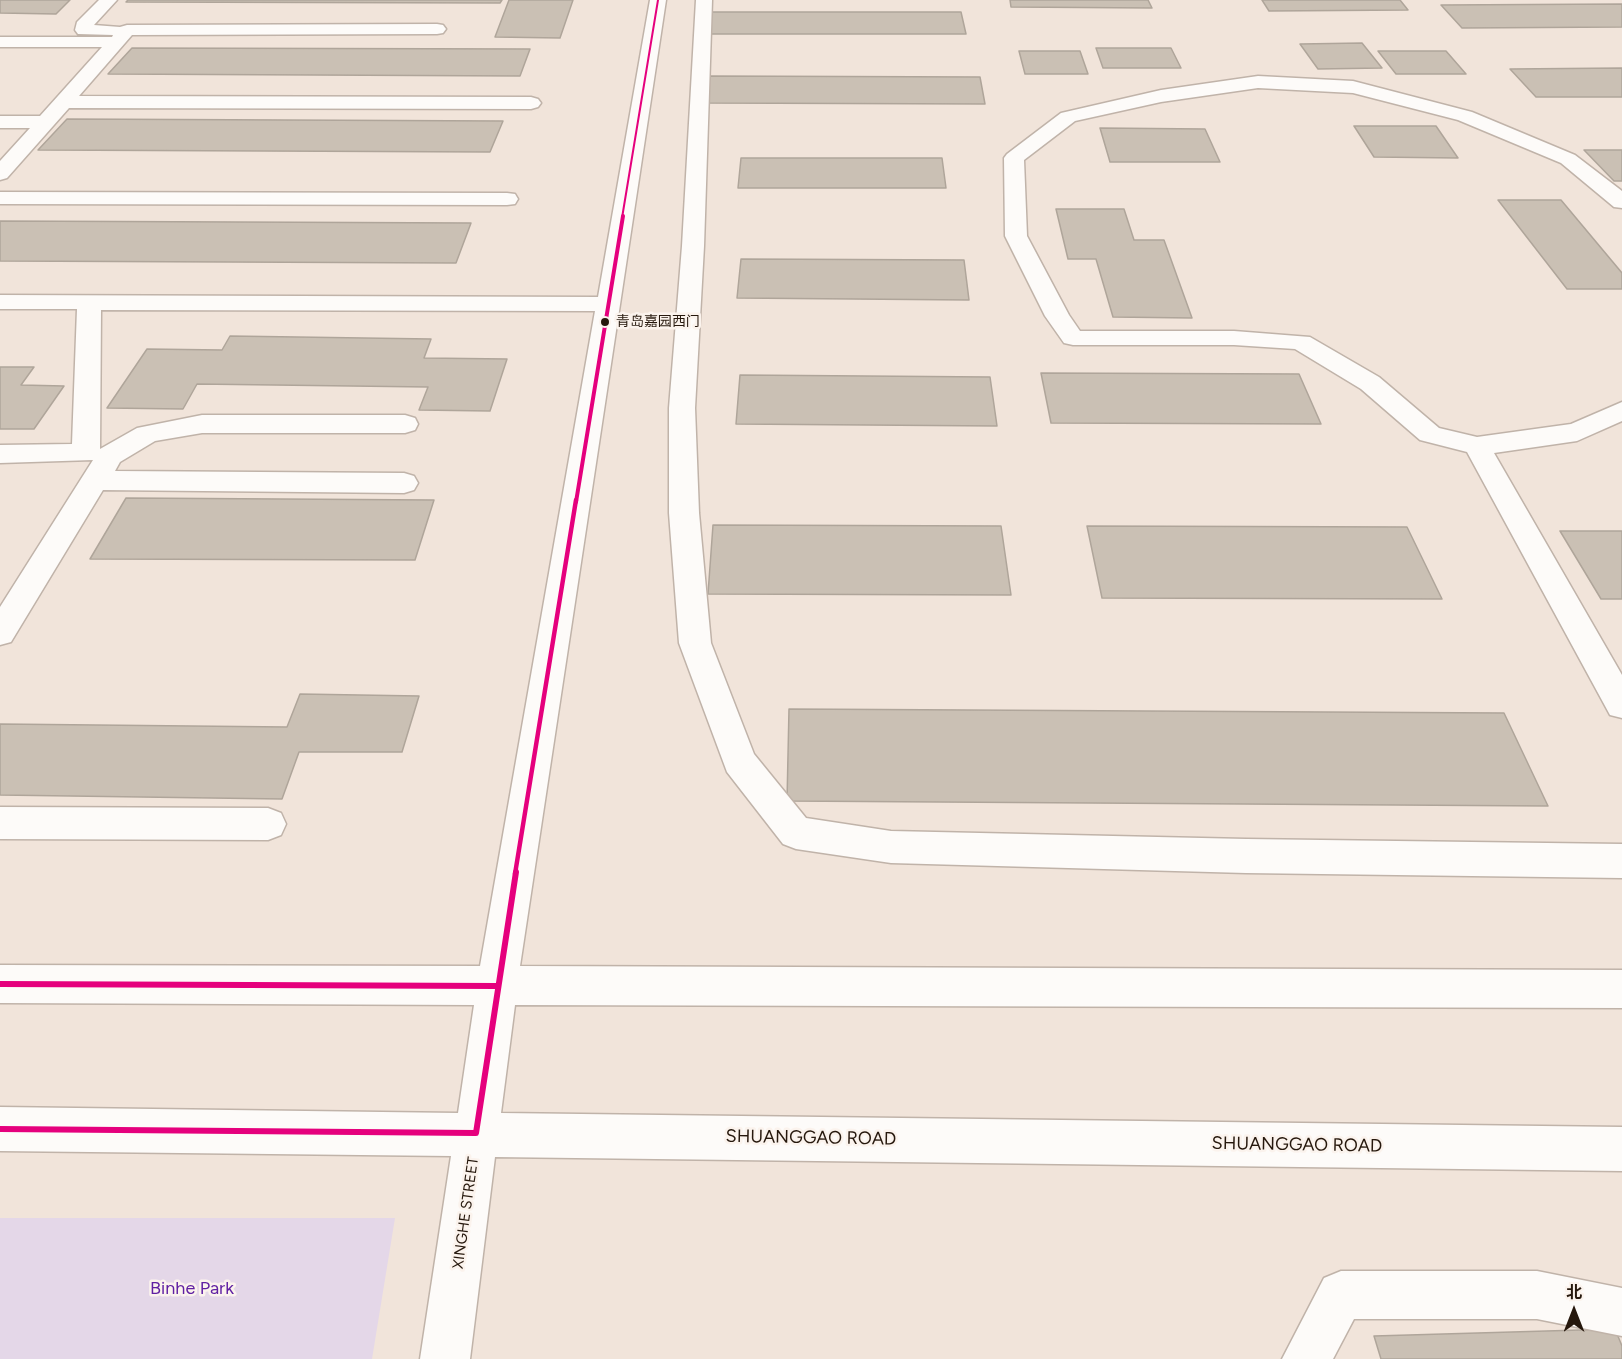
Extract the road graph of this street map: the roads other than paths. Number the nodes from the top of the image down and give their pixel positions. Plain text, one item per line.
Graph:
1 (109, 0) edge
2 (658, 0) edge
3 (704, 0) edge
4 (437, 29) dead end
5 (122, 36) junction
6 (0, 42) edge
7 (64, 102) junction
8 (531, 103) dead end
9 (0, 122) edge
10 (45, 122) junction
11 (0, 174) edge
12 (0, 198) edge
13 (507, 199) dead end
14 (1622, 202) edge
15 (0, 302) edge
16 (89, 302) junction
17 (608, 304) junction
18 (1622, 410) edge
19 (405, 424) dead end
20 (1477, 446) junction
21 (0, 454) edge
22 (97, 463) junction
23 (404, 483) dead end
24 (0, 633) edge
25 (1622, 705) edge
26 (0, 822) edge
27 (268, 824) dead end
28 (1622, 861) edge
29 (0, 984) edge
30 (497, 986) junction
31 (1622, 989) edge
32 (0, 1129) edge
33 (476, 1133) junction
34 (1622, 1149) edge
35 (1622, 1312) edge
36 (446, 1359) edge
37 (1307, 1359) edge

1 - 5 street
2 - 17 street, XINGHE STREET
3 - 28 street
4 - 5 street
5 - 6 street
5 - 7 street
7 - 8 street
7 - 10 street
9 - 10 street
10 - 11 street
12 - 13 street
14 - 20 street
15 - 16 street
16 - 17 street
16 - 22 street
17 - 30 street, XINGHE STREET
18 - 20 street
19 - 22 street
20 - 25 street
21 - 22 street
22 - 23 street
22 - 24 street
26 - 27 street
29 - 30 street
30 - 31 street
30 - 33 street, XINGHE STREET
32 - 33 street, SHUANGGAO ROAD
33 - 34 street, SHUANGGAO ROAD
33 - 36 street, XINGHE STREET
35 - 37 street

